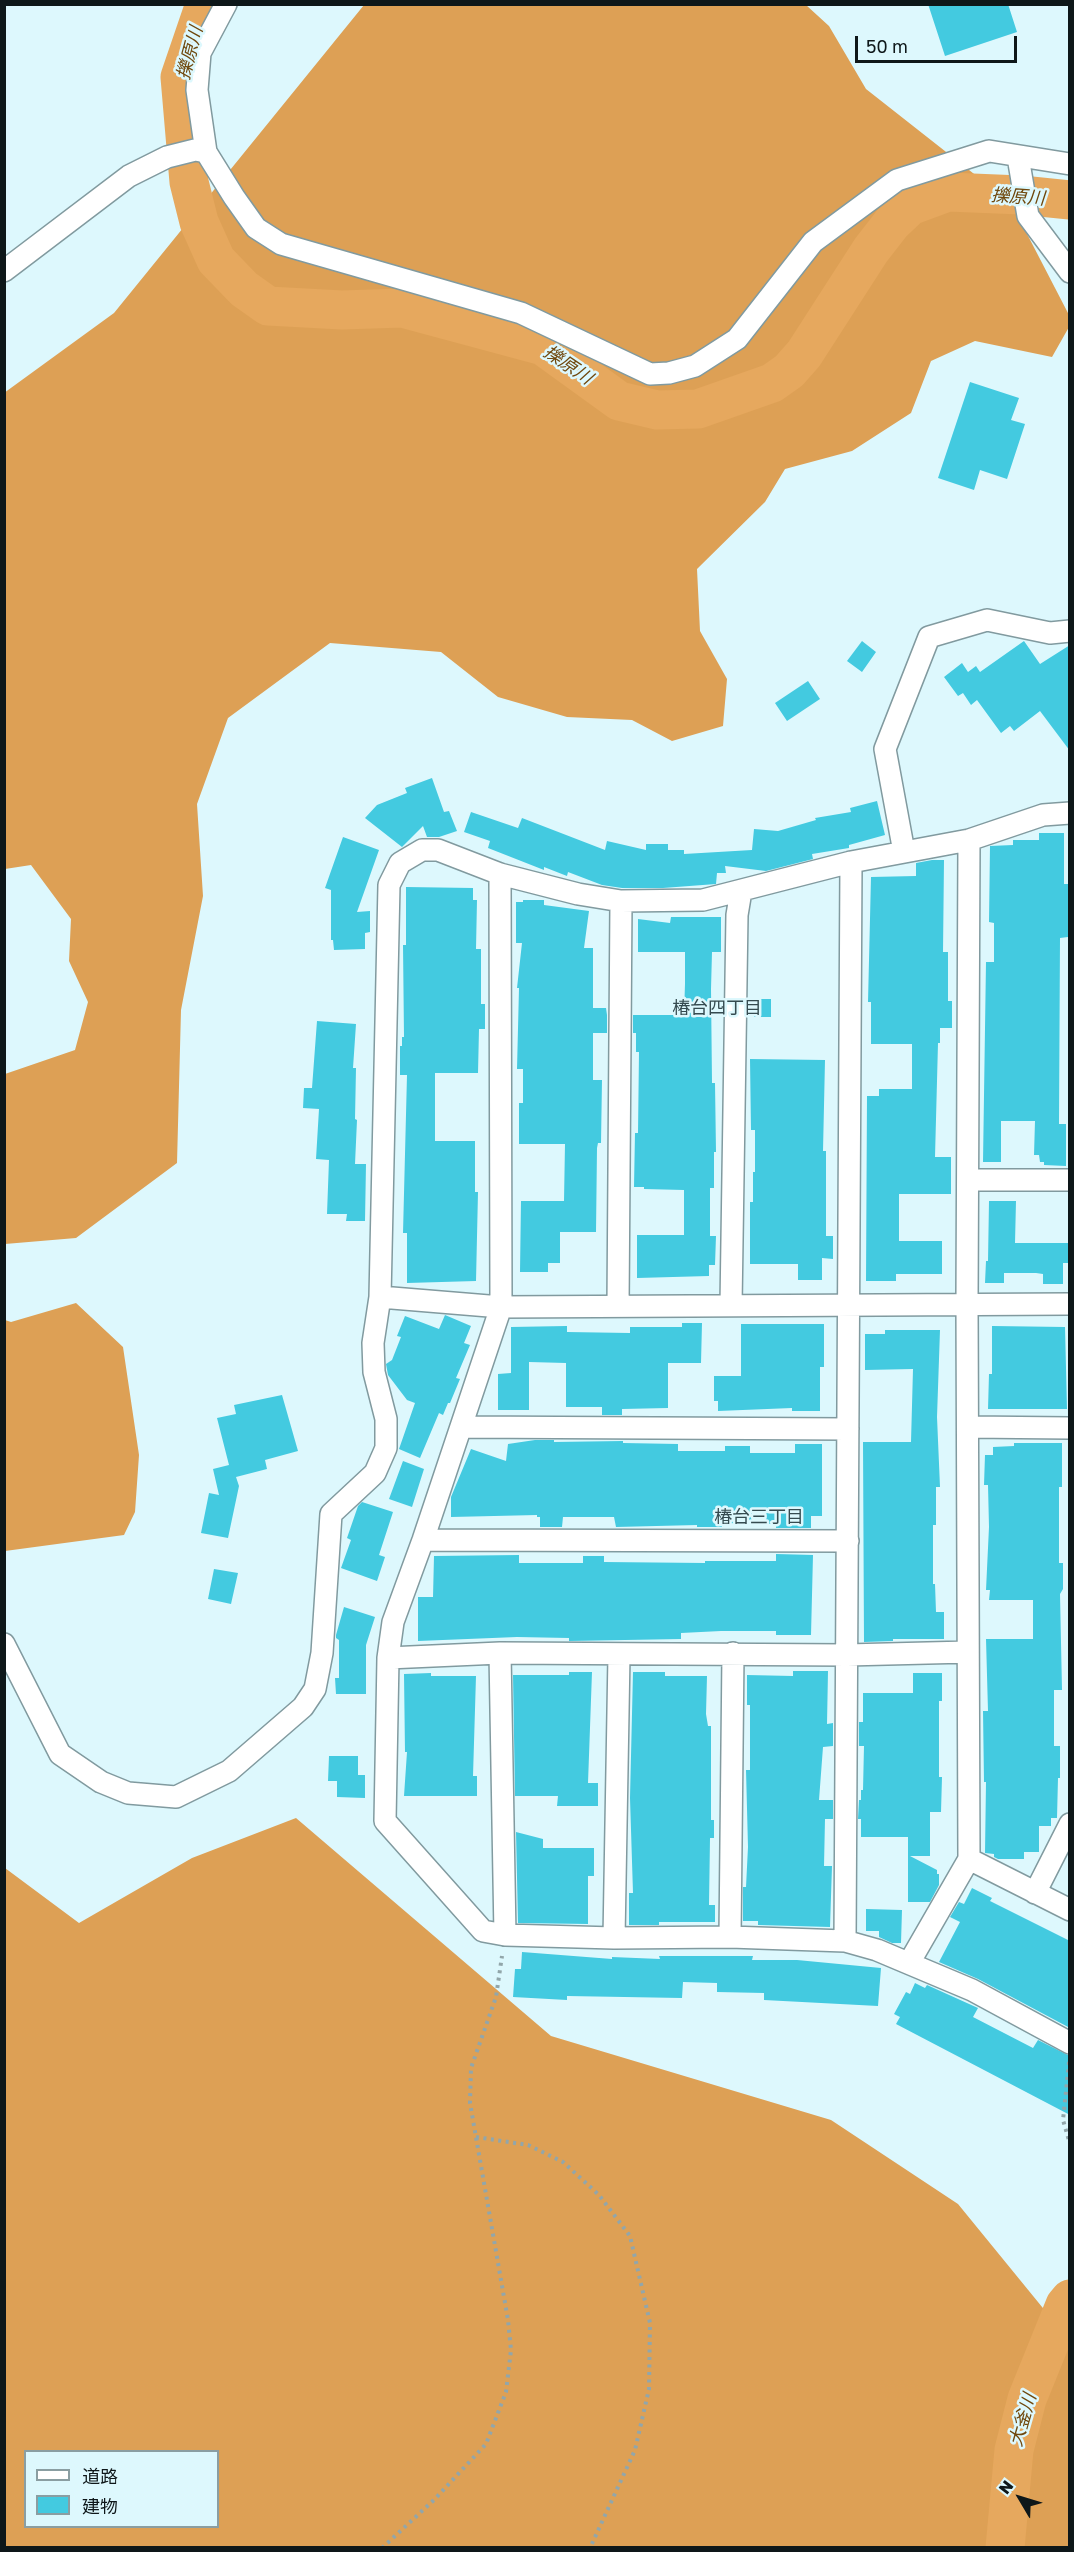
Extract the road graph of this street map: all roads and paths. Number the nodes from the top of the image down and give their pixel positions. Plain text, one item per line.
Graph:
1 (226, 4) edge
2 (192, 153) junction
3 (1018, 157) junction
4 (1070, 164) edge
5 (4, 271) edge
6 (1070, 272) edge
7 (1070, 631) edge
8 (1070, 813) edge
9 (969, 840) junction
10 (904, 852) junction
11 (851, 862) junction
12 (500, 874) junction
13 (741, 891) junction
14 (621, 902) junction
15 (968, 1180) junction
16 (1070, 1180) edge
17 (380, 1297) junction
18 (967, 1303) junction
19 (848, 1304) junction
20 (1070, 1304) edge
21 (731, 1305) junction
22 (618, 1306) junction
23 (501, 1307) junction
24 (461, 1427) junction
25 (968, 1427) junction
26 (1070, 1428) edge
27 (848, 1429) junction
28 (423, 1540) junction
29 (848, 1541) junction
30 (4, 1644) edge
31 (968, 1652) junction
32 (500, 1653) junction
33 (733, 1653) junction
34 (619, 1655) junction
35 (847, 1655) junction
36 (388, 1658) junction
37 (1070, 1824) edge
38 (969, 1859) junction
39 (1035, 1893) junction
40 (1070, 1910) edge
41 (505, 1935) junction
42 (730, 1937) junction
43 (614, 1938) junction
44 (845, 1941) junction
45 (909, 1963) junction
46 (1070, 2043) edge
47 (1070, 2058) edge
48 (476, 2137) junction
49 (1070, 2144) edge
50 (381, 2547) edge
51 (590, 2547) edge

1 - 2 street
2 - 3 street
2 - 5 street
3 - 4 street
3 - 6 street
7 - 10 street
8 - 9 street
9 - 10 street
9 - 15 street
10 - 11 street
11 - 13 street
11 - 19 street
12 - 14 street
12 - 17 street
12 - 23 street
13 - 14 street
13 - 21 street
14 - 22 street
15 - 16 street
15 - 18 street
17 - 23 street
17 - 30 street
18 - 19 street
18 - 20 street
18 - 25 street
19 - 21 street
19 - 27 street
21 - 22 street
22 - 23 street
23 - 24 street
24 - 27 street
24 - 28 street
25 - 26 street
25 - 31 street
27 - 29 street
28 - 29 street
28 - 36 street
29 - 35 street
31 - 35 street
31 - 38 street
32 - 34 street
32 - 36 street
32 - 41 street
33 - 34 street
33 - 35 street
33 - 42 street
34 - 43 street
35 - 44 street
36 - 41 street
37 - 39 street
38 - 39 street
38 - 45 street
39 - 40 street
41 - 43 street
41 - 48 path
42 - 43 street
42 - 44 street
44 - 45 street
45 - 46 street
47 - 49 path
48 - 50 path
48 - 51 path

